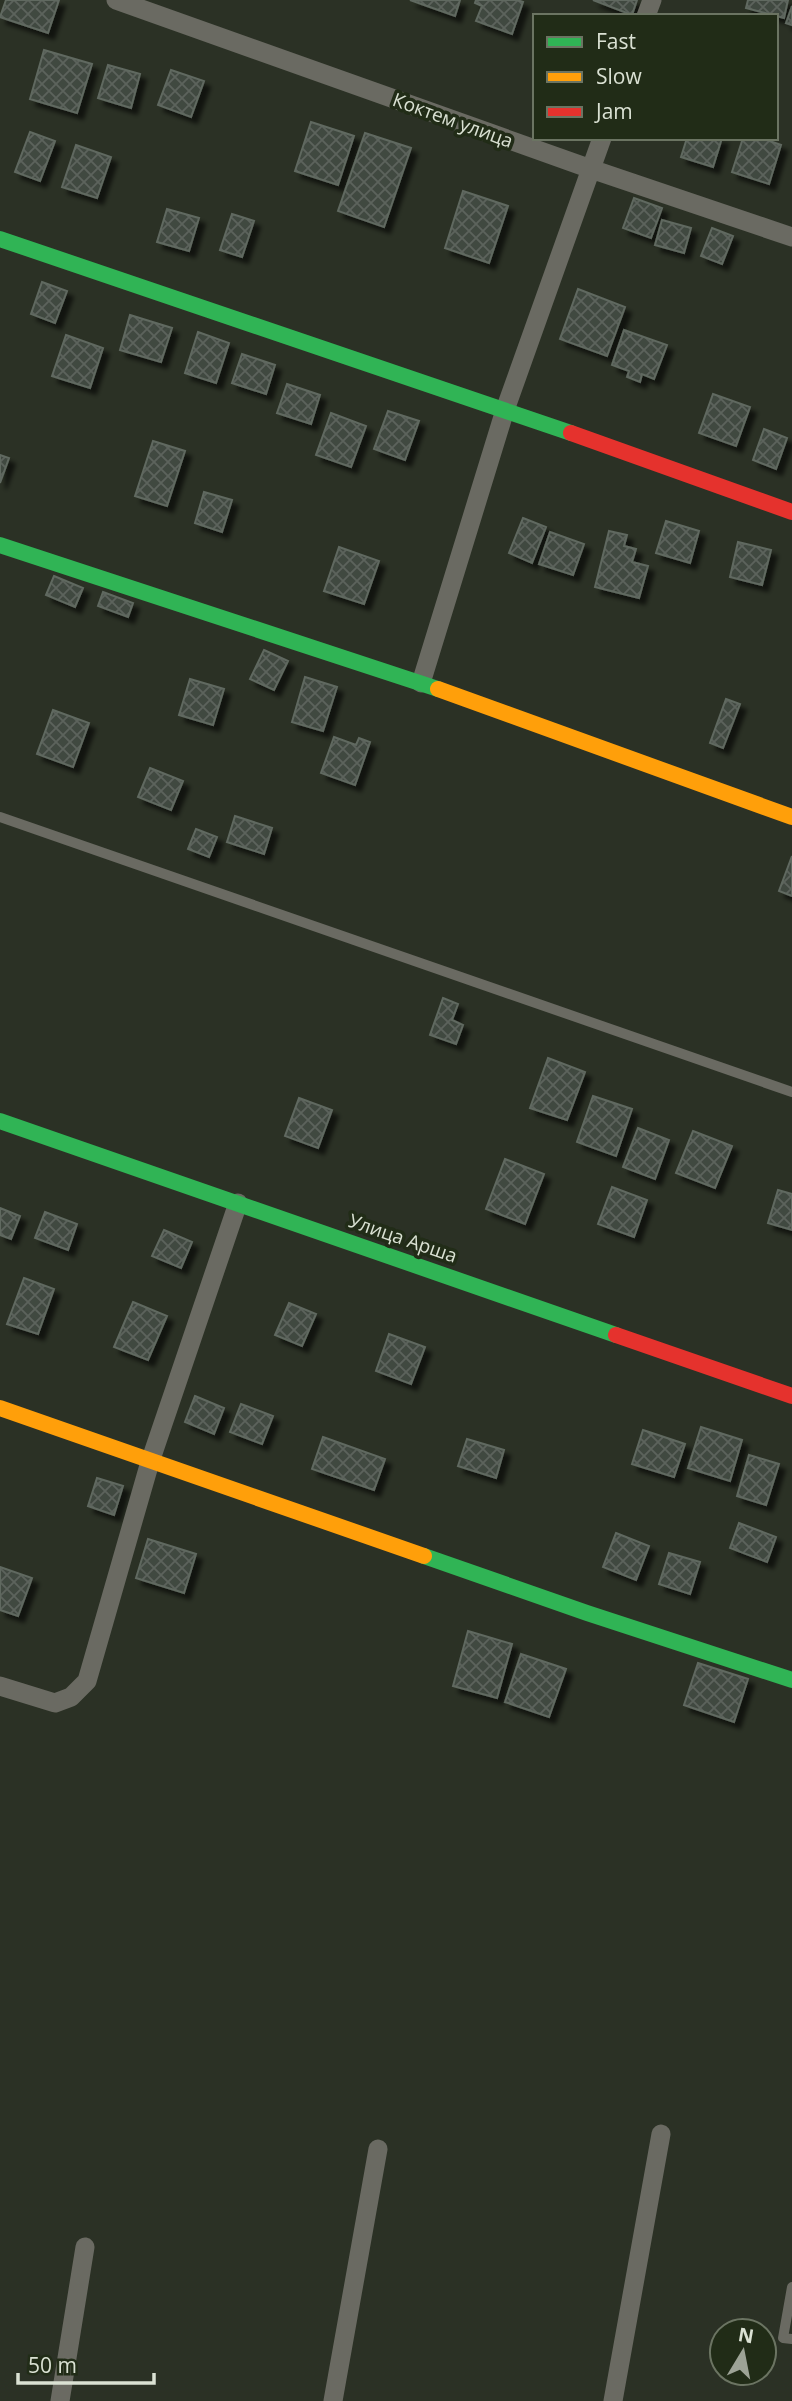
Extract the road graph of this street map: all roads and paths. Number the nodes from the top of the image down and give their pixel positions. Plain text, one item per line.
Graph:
1 (116, 0) edge
2 (601, 140) edge
3 (591, 169) junction
4 (792, 237) edge
5 (0, 239) edge
6 (505, 410) junction
7 (792, 512) edge
8 (0, 545) edge
9 (421, 683) junction
10 (0, 817) edge
11 (792, 817) edge
12 (792, 1092) edge
13 (0, 1121) edge
14 (238, 1203) junction
15 (792, 1396) edge
16 (0, 1408) edge
17 (150, 1462) junction
18 (792, 1680) edge
19 (0, 1686) edge
20 (661, 2134) dead end
21 (378, 2150) dead end
22 (85, 2247) dead end
23 (792, 2287) edge
24 (792, 2339) edge
25 (60, 2401) edge
26 (333, 2401) edge
27 (613, 2401) edge

1 - 3 street, Коктем улица
2 - 3 street
3 - 4 street, Коктем улица
3 - 6 street
5 - 6 street
6 - 7 street
6 - 9 street
8 - 9 street
9 - 11 street
10 - 12 lane
13 - 14 street, Улица Арша
14 - 15 street, Улица Арша
14 - 17 street
16 - 17 street
17 - 18 street
17 - 19 street
20 - 27 street
21 - 26 street
22 - 25 street
23 - 24 lane

